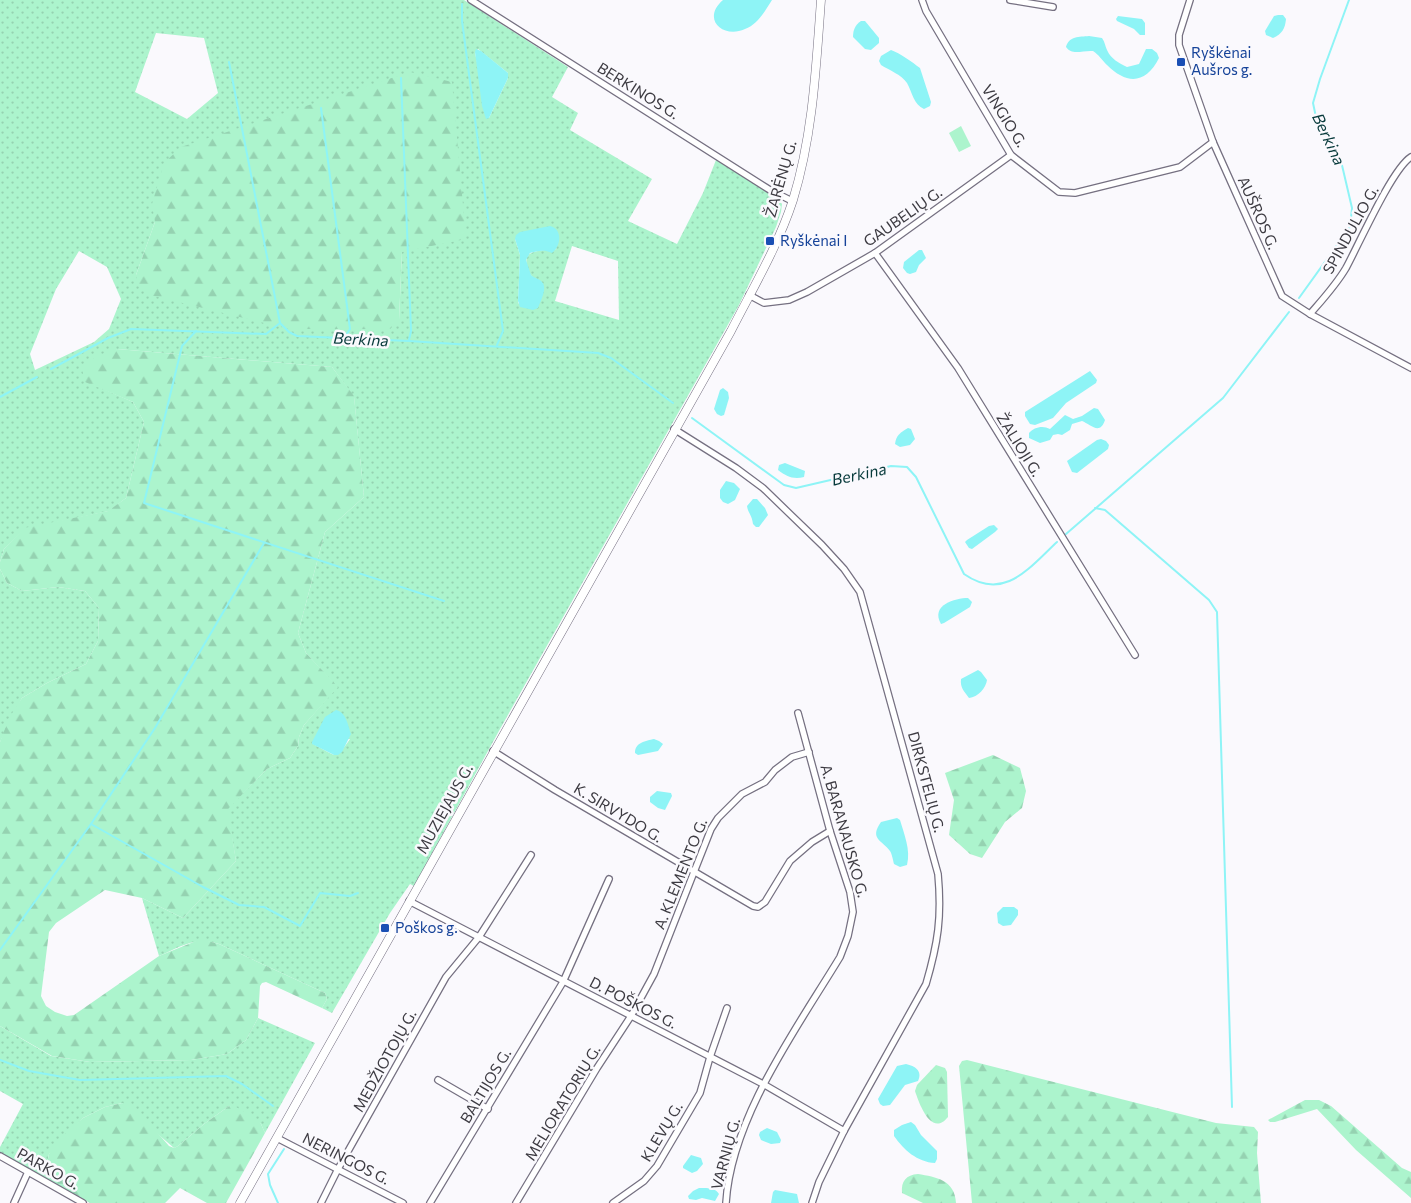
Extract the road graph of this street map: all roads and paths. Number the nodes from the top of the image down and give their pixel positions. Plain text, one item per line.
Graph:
1 (471, 0) edge
2 (821, 0) edge
3 (922, 0) edge
4 (1010, 0) edge
5 (1190, 0) edge
6 (1053, 7) dead end
7 (1213, 142) junction
8 (1012, 155) junction
9 (1411, 157) edge
10 (792, 201) junction
11 (875, 253) junction
12 (749, 295) junction
13 (1310, 314) junction
14 (1411, 368) edge
15 (674, 429) junction
16 (1135, 655) dead end
17 (798, 714) dead end
18 (493, 751) junction
19 (809, 752) junction
20 (830, 831) junction
21 (531, 855) dead end
22 (694, 872) junction
23 (609, 879) dead end
24 (409, 901) junction
25 (478, 937) junction
26 (563, 982) junction
27 (727, 1008) dead end
28 (631, 1016) junction
29 (710, 1058) junction
30 (438, 1080) dead end
31 (764, 1084) junction
32 (488, 1109) junction
33 (844, 1131) junction
34 (277, 1138) junction
35 (0, 1156) edge
36 (338, 1169) junction
37 (28, 1172) junction
38 (14, 1203) edge
39 (83, 1203) edge
40 (240, 1203) edge
41 (321, 1203) edge
42 (403, 1203) edge
43 (430, 1203) edge
44 (516, 1203) edge
45 (613, 1203) edge
46 (726, 1203) edge
47 (812, 1203) edge

1 - 10 street, BERKINOS G.
2 - 10 main road, ŽARĖNŲ G.
3 - 8 street, VINGIO G.
4 - 6 street
5 - 7 street, AUŠROS G.
7 - 8 street, VINGIO G.
7 - 13 street, AUŠROS G.
8 - 11 street, GAUBELIŲ G.
9 - 13 street, SPINDULIO G.
10 - 12 main road, ŽARĖNŲ G.
11 - 12 street, GAUBELIŲ G.
11 - 16 street, ŽALIOJI G.
12 - 15 main road, ŽARĖNŲ G.
13 - 14 street, AUŠROS G.
15 - 18 main road, MUZIEJAUS G.
15 - 33 street, DIRKSTELIŲ G.
17 - 19 street, A. BARANAUSKO G.
18 - 22 street, K. SIRVYDO G.
18 - 24 main road, MUZIEJAUS G.
19 - 20 street, A. BARANAUSKO G.
19 - 22 street, A. KLEMENTO G.
20 - 22 street, K. SIRVYDO G.
20 - 31 street, A. BARANAUSKO G.
21 - 25 street, MEDŽIOTOJŲ G.
22 - 28 street, A. KLEMENTO G.
23 - 26 street, BALTIJOS G.
24 - 25 street, D. POŠKOS G.
24 - 34 main road, MUZIEJAUS G.
25 - 26 street, D. POŠKOS G.
25 - 36 street, MEDŽIOTOJŲ G.
26 - 28 street, D. POŠKOS G.
26 - 32 street, BALTIJOS G.
27 - 29 street, KLEVŲ G.
28 - 29 street, D. POŠKOS G.
28 - 44 street, MELIORATORIŲ G.
29 - 31 street, D. POŠKOS G.
29 - 45 street, KLEVŲ G.
30 - 32 street
31 - 33 street, D. POŠKOS G.
31 - 46 street, VARNIŲ G.
32 - 43 street, BALTIJOS G.
33 - 47 street, DIRKSTELIŲ G.
34 - 36 street, NERINGOS G.
34 - 40 main road, MUZIEJAUS G.
35 - 37 street, PARKO G.
36 - 41 street, MEDŽIOTOJŲ G.
36 - 42 street, NERINGOS G.
37 - 38 street
37 - 39 street, PARKO G.

